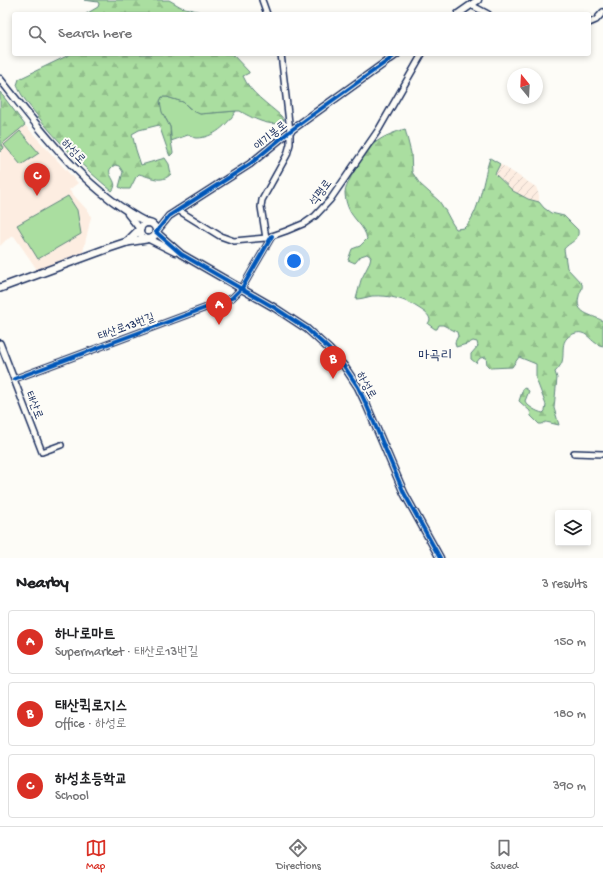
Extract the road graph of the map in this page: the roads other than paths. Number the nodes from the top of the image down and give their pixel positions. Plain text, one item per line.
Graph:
1 (262, 0) edge
2 (478, 0) edge
3 (470, 5) junction
4 (266, 12) edge
5 (461, 12) edge
6 (484, 12) edge
7 (603, 12) edge
8 (591, 23) edge
9 (281, 56) edge
10 (394, 56) edge
11 (421, 56) edge
12 (0, 79) edge
13 (290, 131) junction
14 (124, 210) junction
15 (178, 210) junction
16 (169, 216) junction
17 (149, 223) junction
18 (140, 229) junction
19 (156, 232) junction
20 (272, 236) junction
21 (266, 238) junction
22 (147, 239) junction
23 (127, 242) junction
24 (181, 254) junction
25 (2, 287) edge
26 (242, 288) junction
27 (0, 293) edge
28 (0, 343) edge
29 (14, 379) junction
30 (61, 445) dead end
31 (574, 453) dead end
32 (603, 454) edge
33 (440, 558) edge

1 - 4 street
2 - 3 street
3 - 5 street
3 - 6 street
7 - 8 street
9 - 13 street
10 - 13 street, 애기봉로
11 - 20 street, 석평로
12 - 14 street, 하성로
13 - 15 street, 애기봉로
13 - 21 street
14 - 17 street, 하성로
14 - 18 street
15 - 16 street, 애기봉로
15 - 21 street, 석평로
16 - 17 street
16 - 19 street, 애기봉로
17 - 18 street
17 - 19 street
18 - 22 street
18 - 23 main road
19 - 22 street
19 - 24 street, 하성로
20 - 21 street, 석평로
20 - 26 street
22 - 23 main road
22 - 24 street
23 - 25 main road
24 - 26 street, 하성로
25 - 27 street
26 - 29 street, 태산로13번길
26 - 33 street, 하성로
28 - 29 street, 태산로
29 - 30 street, 태산로
31 - 32 street

